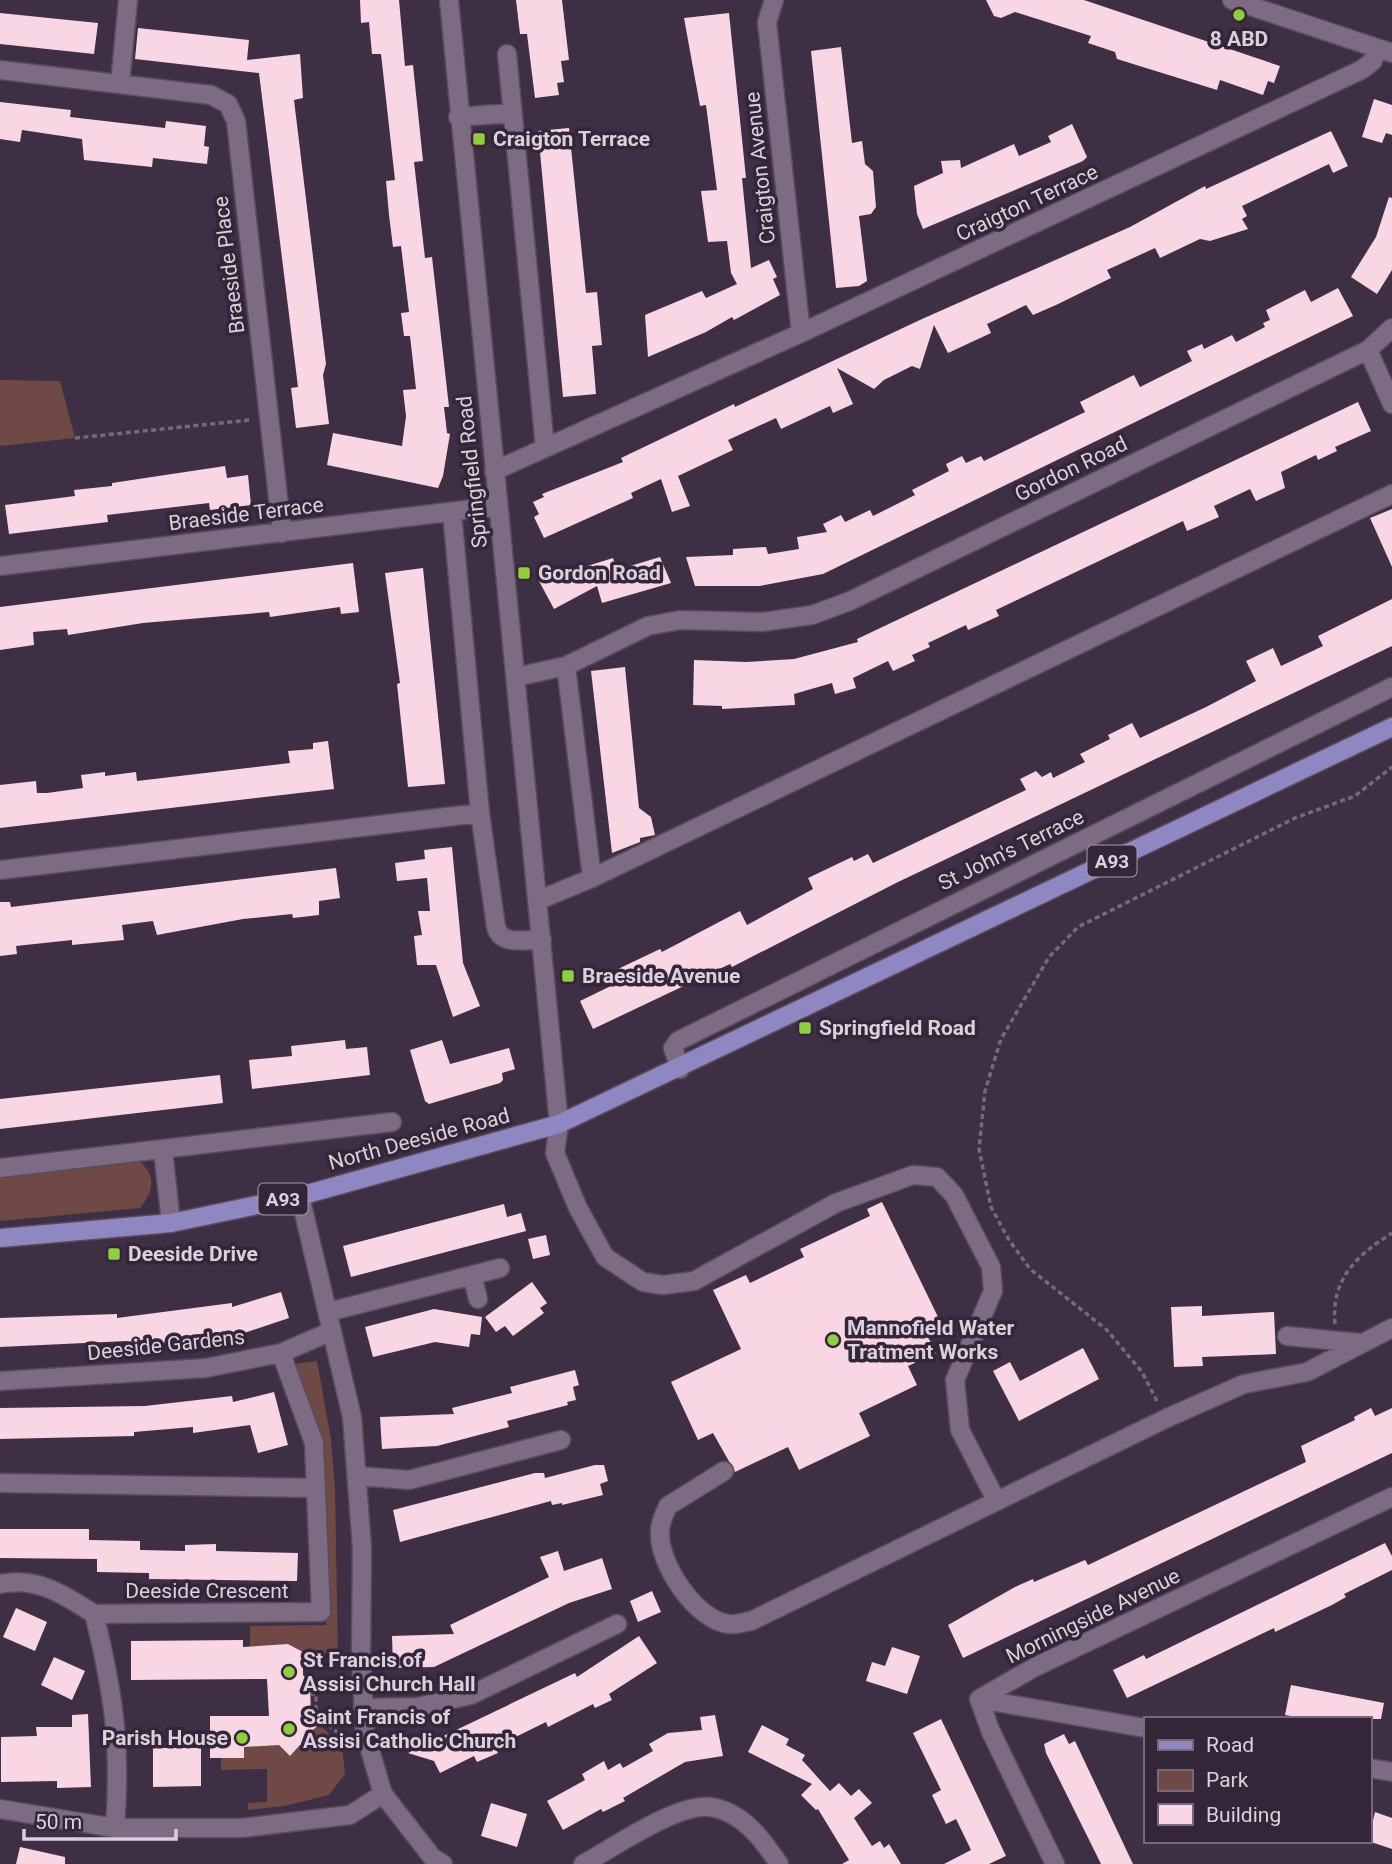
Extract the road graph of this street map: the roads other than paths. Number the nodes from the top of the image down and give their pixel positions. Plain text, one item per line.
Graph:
1 (128, 0) edge
2 (449, 0) edge
3 (775, 0) edge
4 (1232, 0) edge
5 (1260, 4) edge
6 (1385, 51) edge
7 (507, 54) dead end
8 (0, 70) edge
9 (120, 83) junction
10 (512, 113) junction
11 (458, 117) junction
12 (1392, 328) edge
13 (801, 333) junction
14 (1368, 350) junction
15 (1392, 404) edge
16 (545, 449) junction
17 (494, 471) junction
18 (1392, 494) edge
19 (498, 506) junction
20 (452, 513) junction
21 (282, 533) junction
22 (0, 566) edge
23 (566, 666) junction
24 (516, 677) junction
25 (1392, 687) edge
26 (1392, 727) edge
27 (480, 813) junction
28 (0, 870) edge
29 (592, 878) junction
30 (539, 900) junction
31 (542, 940) junction
32 (680, 1069) junction
33 (392, 1122) dead end
34 (559, 1124) junction
35 (163, 1150) junction
36 (0, 1168) edge
37 (300, 1196) junction
38 (171, 1223) junction
39 (0, 1238) edge
40 (500, 1268) dead end
41 (472, 1275) junction
42 (478, 1299) dead end
43 (328, 1312) junction
44 (1392, 1328) edge
45 (332, 1331) junction
46 (1287, 1336) dead end
47 (1361, 1343) junction
48 (281, 1353) junction
49 (0, 1381) edge
50 (561, 1440) dead end
51 (724, 1471) dead end
52 (358, 1476) junction
53 (0, 1483) edge
54 (316, 1488) junction
55 (1392, 1497) edge
56 (996, 1500) junction
57 (0, 1584) edge
58 (94, 1614) junction
59 (617, 1624) dead end
60 (979, 1699) junction
61 (363, 1708) junction
62 (1144, 1728) edge
63 (1371, 1768) edge
64 (1392, 1772) edge
65 (383, 1794) junction
66 (0, 1809) edge
67 (115, 1828) junction
68 (443, 1864) edge
69 (583, 1864) edge
70 (779, 1864) edge
71 (1055, 1864) edge

1 - 9 street
2 - 11 street, Springfield Road
3 - 13 street, Craigton Avenue
4 - 5 street
5 - 6 street
6 - 13 street, Craigton Terrace
7 - 10 street
8 - 9 street, Braeside Place
9 - 21 street, Braeside Place
10 - 11 street
10 - 16 street
11 - 17 street, Springfield Road
12 - 14 street, Gordon Road
13 - 16 street, Craigton Terrace
14 - 15 street
14 - 23 street, Gordon Road
16 - 17 street, Craigton Terrace
17 - 19 street, Springfield Road
18 - 29 street
19 - 20 street, Braeside Terrace
19 - 24 street, Springfield Road
20 - 21 street, Braeside Terrace
20 - 27 street, Springfield Road
21 - 22 street, Braeside Terrace
23 - 24 street, Gordon Road
23 - 29 street
24 - 30 street, Springfield Road
25 - 32 street, St John's Terrace
26 - 32 main road, A93
27 - 28 street
27 - 31 street, Springfield Road
29 - 30 street
30 - 31 street, Springfield Road
31 - 34 street, Springfield Road
32 - 34 main road, A93
33 - 35 street, North Deeside Road
34 - 37 main road, North Deeside Road / A93
34 - 56 street, Springfield Road
35 - 36 street, North Deeside Road
35 - 38 street
37 - 38 main road, North Deeside Road / A93
37 - 43 street
38 - 39 main road, North Deeside Road / A93
40 - 41 street
41 - 42 street
41 - 43 street
43 - 45 street
44 - 47 street
45 - 48 street, Deeside Gardens
45 - 52 street
46 - 47 street
47 - 56 street
48 - 49 street, Deeside Gardens
48 - 54 street
50 - 52 street
51 - 56 street
52 - 61 street
53 - 54 street
54 - 58 street, Deeside Crescent
55 - 60 street, Morningside Avenue
57 - 58 street
58 - 67 street
59 - 61 street
60 - 62 street
60 - 71 street
61 - 65 street
63 - 64 street
65 - 67 street
65 - 68 street
66 - 67 street
69 - 70 street

